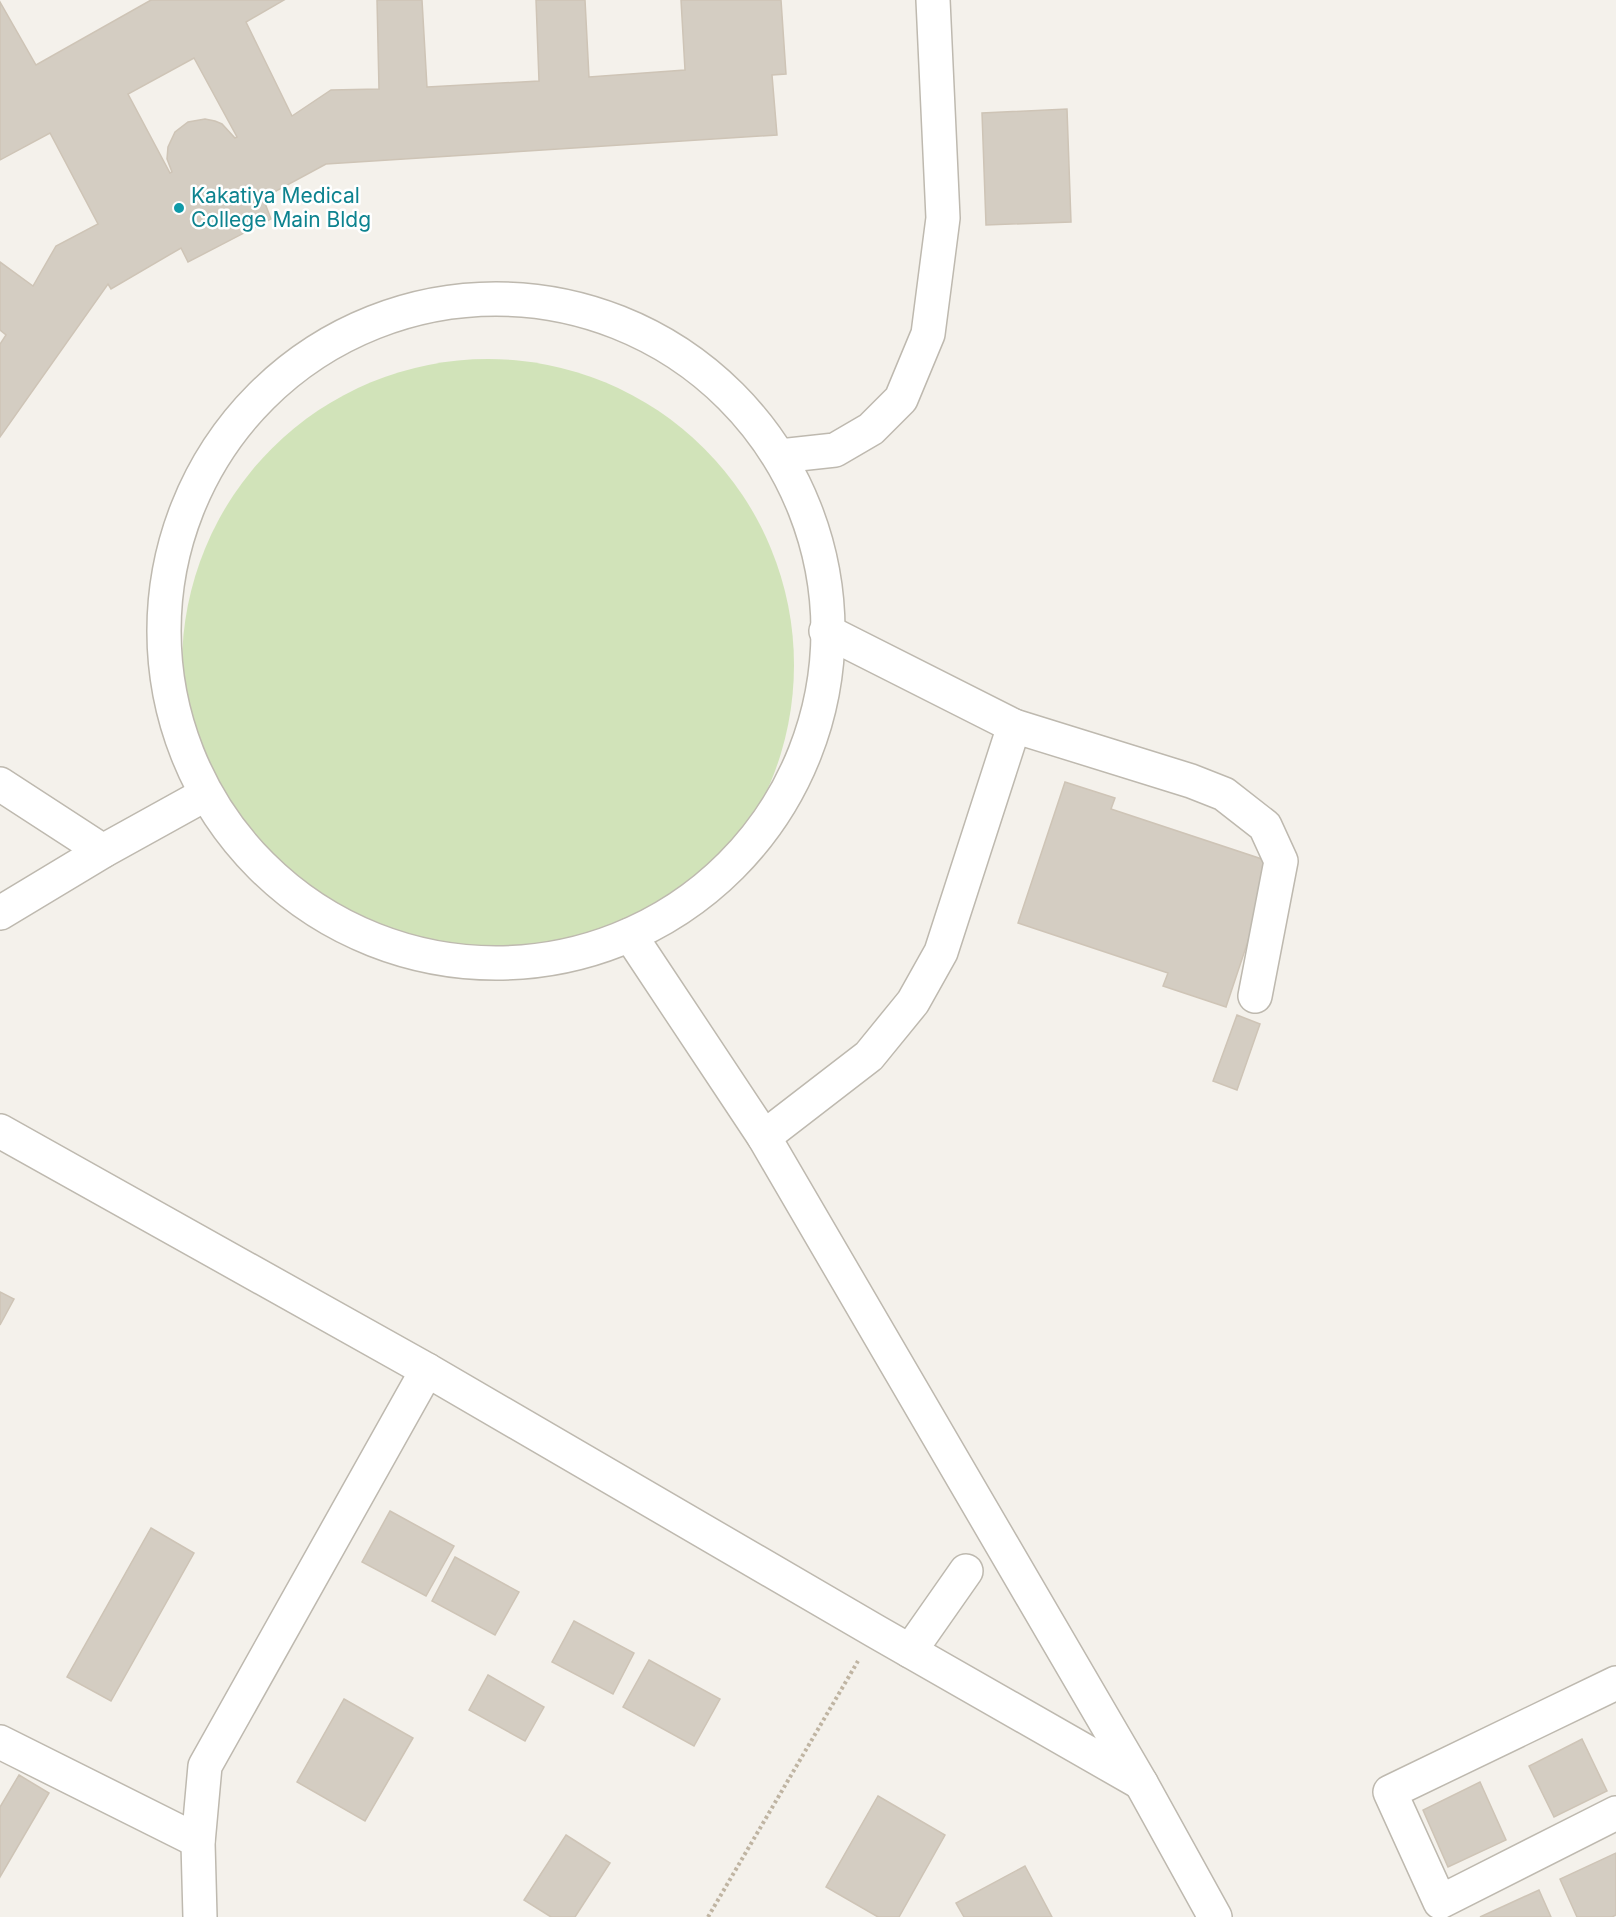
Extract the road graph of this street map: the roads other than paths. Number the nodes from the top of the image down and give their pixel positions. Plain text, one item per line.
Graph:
1 (933, 0) edge
2 (780, 456) junction
3 (826, 631) junction
4 (1014, 726) junction
5 (0, 784) edge
6 (206, 794) junction
7 (103, 851) junction
8 (0, 913) edge
9 (630, 935) junction
10 (1255, 996) dead end
11 (0, 1131) edge
12 (764, 1137) junction
13 (427, 1370) junction
14 (966, 1571) dead end
15 (910, 1651) junction
16 (1616, 1683) edge
17 (0, 1742) edge
18 (1141, 1783) junction
19 (1616, 1813) edge
20 (198, 1841) junction
21 (200, 1917) edge
22 (1215, 1917) edge

1 - 2 street
2 - 3 street
2 - 6 street
3 - 4 street
3 - 9 street
4 - 10 street
4 - 12 street
5 - 7 street
6 - 7 street
6 - 9 street
7 - 8 street
9 - 12 street
11 - 13 street
12 - 18 street
13 - 15 street
13 - 20 street
14 - 15 street
15 - 18 street
16 - 19 street
17 - 20 street
18 - 22 street
20 - 21 street

